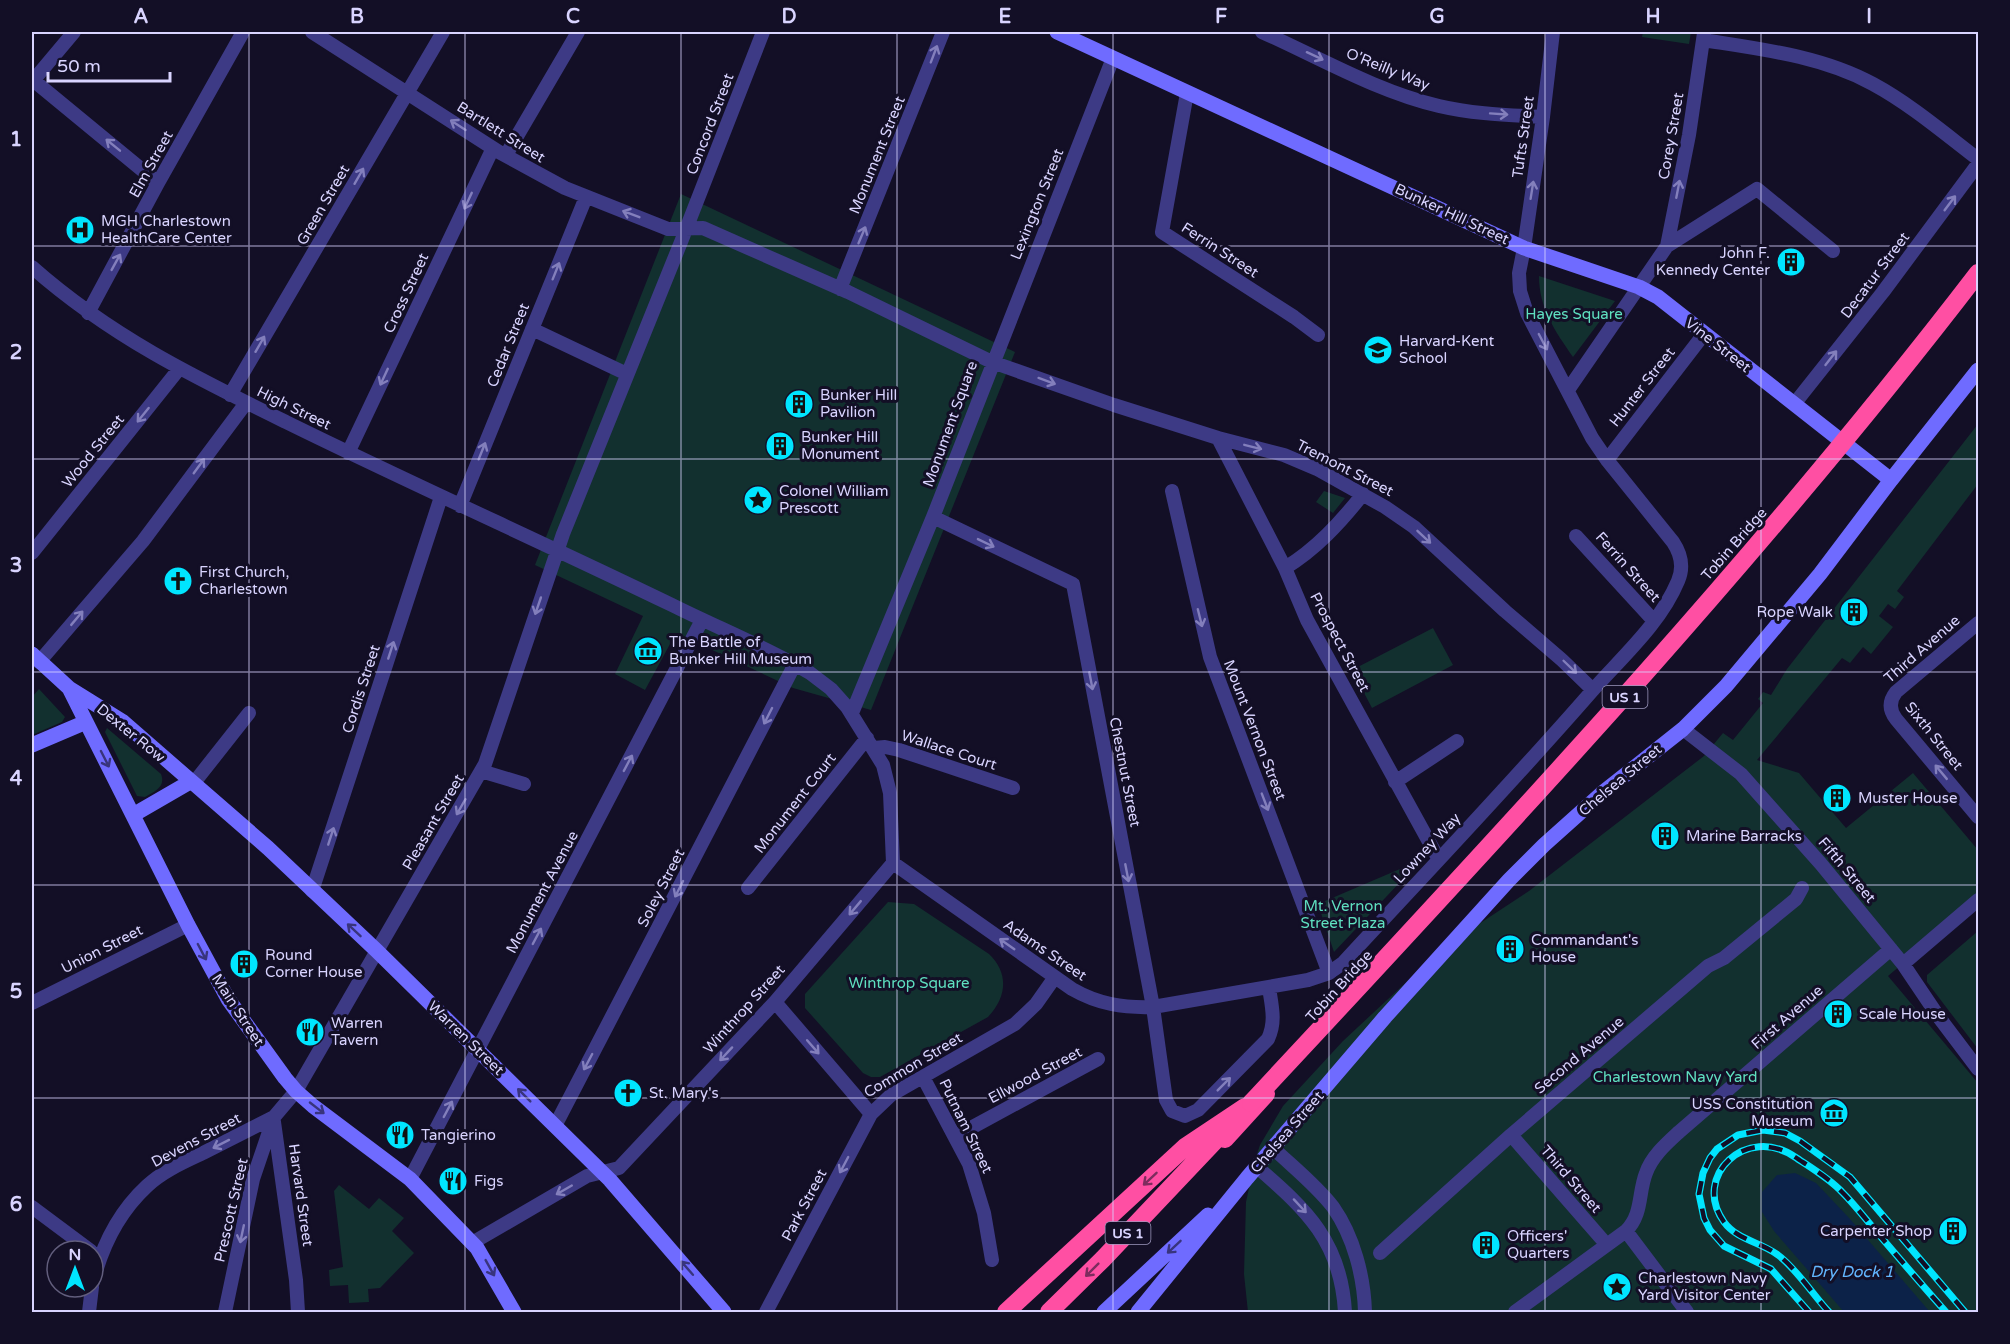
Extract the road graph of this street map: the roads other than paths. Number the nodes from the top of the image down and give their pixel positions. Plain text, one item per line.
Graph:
1 (74, 32) edge
2 (243, 32) edge
3 (312, 32) edge
4 (442, 32) edge
5 (578, 32) edge
6 (763, 32) edge
7 (943, 32) edge
8 (1057, 32) edge
9 (1262, 32) edge
10 (1553, 32) edge
11 (1704, 36) edge
12 (1113, 58) junction
13 (32, 81) edge
14 (408, 92) junction
15 (1187, 93) junction
16 (1543, 117) junction
17 (493, 148) junction
18 (506, 155) junction
19 (1978, 159) edge
20 (1978, 164) edge
21 (158, 183) junction
22 (586, 197) junction
23 (686, 228) junction
24 (1667, 246) junction
25 (1524, 248) junction
26 (1833, 251) dead end
27 (32, 267) edge
28 (1978, 272) edge
29 (1639, 287) junction
30 (840, 289) junction
31 (88, 313) junction
32 (532, 329) junction
33 (1704, 334) junction
34 (1318, 335) dead end
35 (992, 362) junction
36 (179, 369) junction
37 (1978, 370) edge
38 (627, 374) junction
39 (1568, 390) junction
40 (230, 394) junction
41 (246, 403) junction
42 (1795, 404) junction
43 (1218, 438) junction
44 (348, 453) junction
45 (1607, 460) junction
46 (1891, 480) junction
47 (1172, 491) dead end
48 (1363, 494) junction
49 (441, 497) junction
50 (460, 506) junction
51 (933, 517) junction
52 (1576, 536) dead end
53 (558, 551) junction
54 (32, 553) edge
55 (1680, 555) joint
56 (1285, 568) junction
57 (702, 620) junction
58 (1654, 621) junction
59 (1978, 623) edge
60 (34, 663) edge
61 (795, 664) junction
62 (69, 688) junction
63 (1593, 690) junction
64 (1890, 703) joint
65 (249, 714) dead end
66 (852, 714) junction
67 (86, 722) junction
68 (1683, 729) junction
69 (1457, 741) dead end
70 (870, 743) junction
71 (32, 745) edge
72 (481, 771) junction
73 (1395, 782) junction
74 (192, 783) junction
75 (524, 784) dead end
76 (1013, 788) dead end
77 (133, 815) junction
78 (1978, 817) edge
79 (1438, 858) junction
80 (893, 864) junction
81 (748, 888) dead end
82 (1802, 888) dead end
83 (312, 891) junction
84 (1978, 900) edge
85 (188, 925) junction
86 (1890, 949) junction
87 (377, 951) junction
88 (1903, 964) junction
89 (1329, 973) junction
90 (1055, 977) junction
91 (1269, 988) junction
92 (775, 1002) junction
93 (32, 1003) edge
94 (1153, 1007) junction
95 (478, 1050) junction
96 (1098, 1059) dead end
97 (1978, 1070) edge
98 (923, 1077) junction
99 (296, 1091) junction
100 (871, 1114) junction
101 (274, 1117) junction
102 (555, 1126) junction
103 (1511, 1135) junction
104 (956, 1136) junction
105 (1225, 1139) dead end
106 (1200, 1147) junction
107 (1273, 1148) junction
108 (603, 1173) junction
109 (1252, 1173) junction
110 (410, 1179) junction
111 (32, 1207) edge
112 (1626, 1231) junction
113 (75, 1239) edge
114 (105, 1243) edge
115 (472, 1243) junction
116 (1607, 1245) junction
117 (1380, 1252) dead end
118 (992, 1260) dead end
119 (225, 1312) edge
120 (298, 1312) edge
121 (514, 1312) edge
122 (724, 1312) edge
123 (766, 1312) edge
124 (1006, 1312) edge
125 (1049, 1312) edge
126 (1104, 1312) edge
127 (1138, 1312) edge
128 (1345, 1312) edge
129 (1365, 1312) edge
130 (1515, 1312) edge
131 (1687, 1312) edge

1 - 13 street
2 - 21 street, Elm Street
3 - 14 street, Bartlett Street
4 - 14 street, Green Street
5 - 18 street
6 - 23 street, Concord Street
30 -> 7 street, Monument Street
8 - 12 main road, Bunker Hill Street
9 -> 16 street, O'Reilly Way
10 - 16 street, Tufts Street
11 - 19 street
24 -> 11 street, Corey Street
12 - 15 main road, Bunker Hill Street
12 - 35 street, Lexington Street
21 -> 13 street
17 -> 14 street, Bartlett Street
40 -> 14 street, Green Street
15 - 25 main road, Bunker Hill Street
15 - 34 street, Ferrin Street
25 -> 16 street, Tufts Street
17 - 18 street, Bartlett Street
17 -> 44 street, Cross Street
18 - 22 street, Bartlett Street
42 -> 20 street, Decatur Street
31 -> 21 street, Elm Street
23 -> 22 street, Bartlett Street
32 -> 22 street, Cedar Street
23 - 30 street, Monument Square
23 - 38 street
24 - 26 street
24 - 29 street
25 - 29 main road, Vine Street
25 -> 39 street, Bunker Hill Street
27 - 31 street, High Street
28 - 105 highway, Tobin Bridge / US 1, bridge
28 - 106 highway, Tobin Bridge / US 1, bridge
29 - 33 main road, Vine Street
29 - 39 street
30 - 35 street, Monument Square
31 - 36 street, High Street
32 - 38 street
50 -> 32 street, Cedar Street
33 - 42 main road, Vine Street
33 - 45 street, Hunter Street
35 -> 43 street, Tremont Street
35 - 51 street, Monument Square
36 - 40 street, High Street
36 -> 54 street, Wood Street
37 - 46 main road, Chelsea Street
38 - 53 street
39 - 45 street, Bunker Hill Street
40 - 41 street, High Street
41 - 44 street, High Street
60 -> 41 street
42 - 46 main road, Vine Street
43 -> 48 street, Tremont Street
43 - 56 street, Prospect Street
44 - 49 street, High Street
45 - 55 street, Bunker Hill Street
46 - 68 main road, Chelsea Street
47 -> 89 street, Mount Vernon Street
48 - 56 street
48 -> 63 street, Tremont Street
49 - 50 street, High Street
83 -> 49 street, Cordis Street
50 - 53 street, High Street
51 - 66 street, Monument Square
51 -> 94 street, Chestnut Street
52 - 58 street, Ferrin Street
53 - 57 street
53 -> 72 street, Pleasant Street
55 - 58 street, Lowney Way
56 - 73 street, Prospect Street
57 - 61 street
95 -> 57 street, Monument Avenue
58 - 63 street, Lowney Way
59 - 64 street, Third Avenue
60 - 62 main road, Main Street
61 - 66 street
61 -> 102 street, Soley Street
62 - 67 main road, Main Street
62 - 74 main road, Dexter Row
63 - 79 street, Lowney Way
78 -> 64 street, Sixth Street
65 - 74 street
66 - 70 street
67 - 71 main road
67 -> 77 main road, Main Street
68 - 86 street, Fifth Street
68 - 107 main road, Chelsea Street
69 - 73 street
70 - 76 street, Wallace Court
70 - 80 street
70 - 81 street, Monument Court
72 - 75 street
72 -> 87 street, Pleasant Street
73 - 79 street, Prospect Street
74 - 77 main road
74 - 83 main road, Warren Street
77 - 85 main road, Main Street
79 - 89 street, Lowney Way
90 -> 80 street, Adams Street
80 -> 92 street, Winthrop Street
82 - 103 street, Second Avenue
87 -> 83 main road, Warren Street
84 - 88 street
85 - 93 street, Union Street
85 -> 99 main road, Main Street
86 - 88 street, Fifth Street
86 - 112 street, First Avenue
87 - 95 main road, Warren Street
87 - 99 street, Pleasant Street
88 - 97 street, Fifth Street
89 - 91 street, Lowney Way
90 - 94 street, Adams Street
90 - 98 street, Common Street
91 - 94 street, Adams Street
94 -> 91 street, Chestnut Street
92 -> 100 street, Common Street
92 -> 108 street, Winthrop Street
102 -> 95 main road, Warren Street
110 -> 95 street, Monument Avenue
96 - 104 street, Ellwood Street
98 - 100 street, Common Street
98 - 104 street, Putnam Street
99 - 101 street
99 -> 110 main road, Main Street
100 -> 123 street, Park Street
101 -> 114 street, Devens Street
101 -> 119 street, Prescott Street
101 - 120 street, Harvard Street
102 - 108 main road, Warren Street
103 - 116 street, Third Street
103 - 117 street, Second Avenue
104 - 118 street, Putnam Street
106 -> 124 highway
106 -> 125 highway, US 1
107 - 109 main road, Chelsea Street
107 - 129 street
108 -> 115 street, Winthrop Street
122 -> 108 main road, Warren Street
109 -> 126 main road, Chelsea Street
109 - 127 main road, Chelsea Street
109 -> 128 street
110 - 115 main road, Main Street
111 - 113 street
112 - 116 street, First Avenue
112 - 131 street
115 -> 121 main road, Main Street
116 - 130 street, First Avenue

